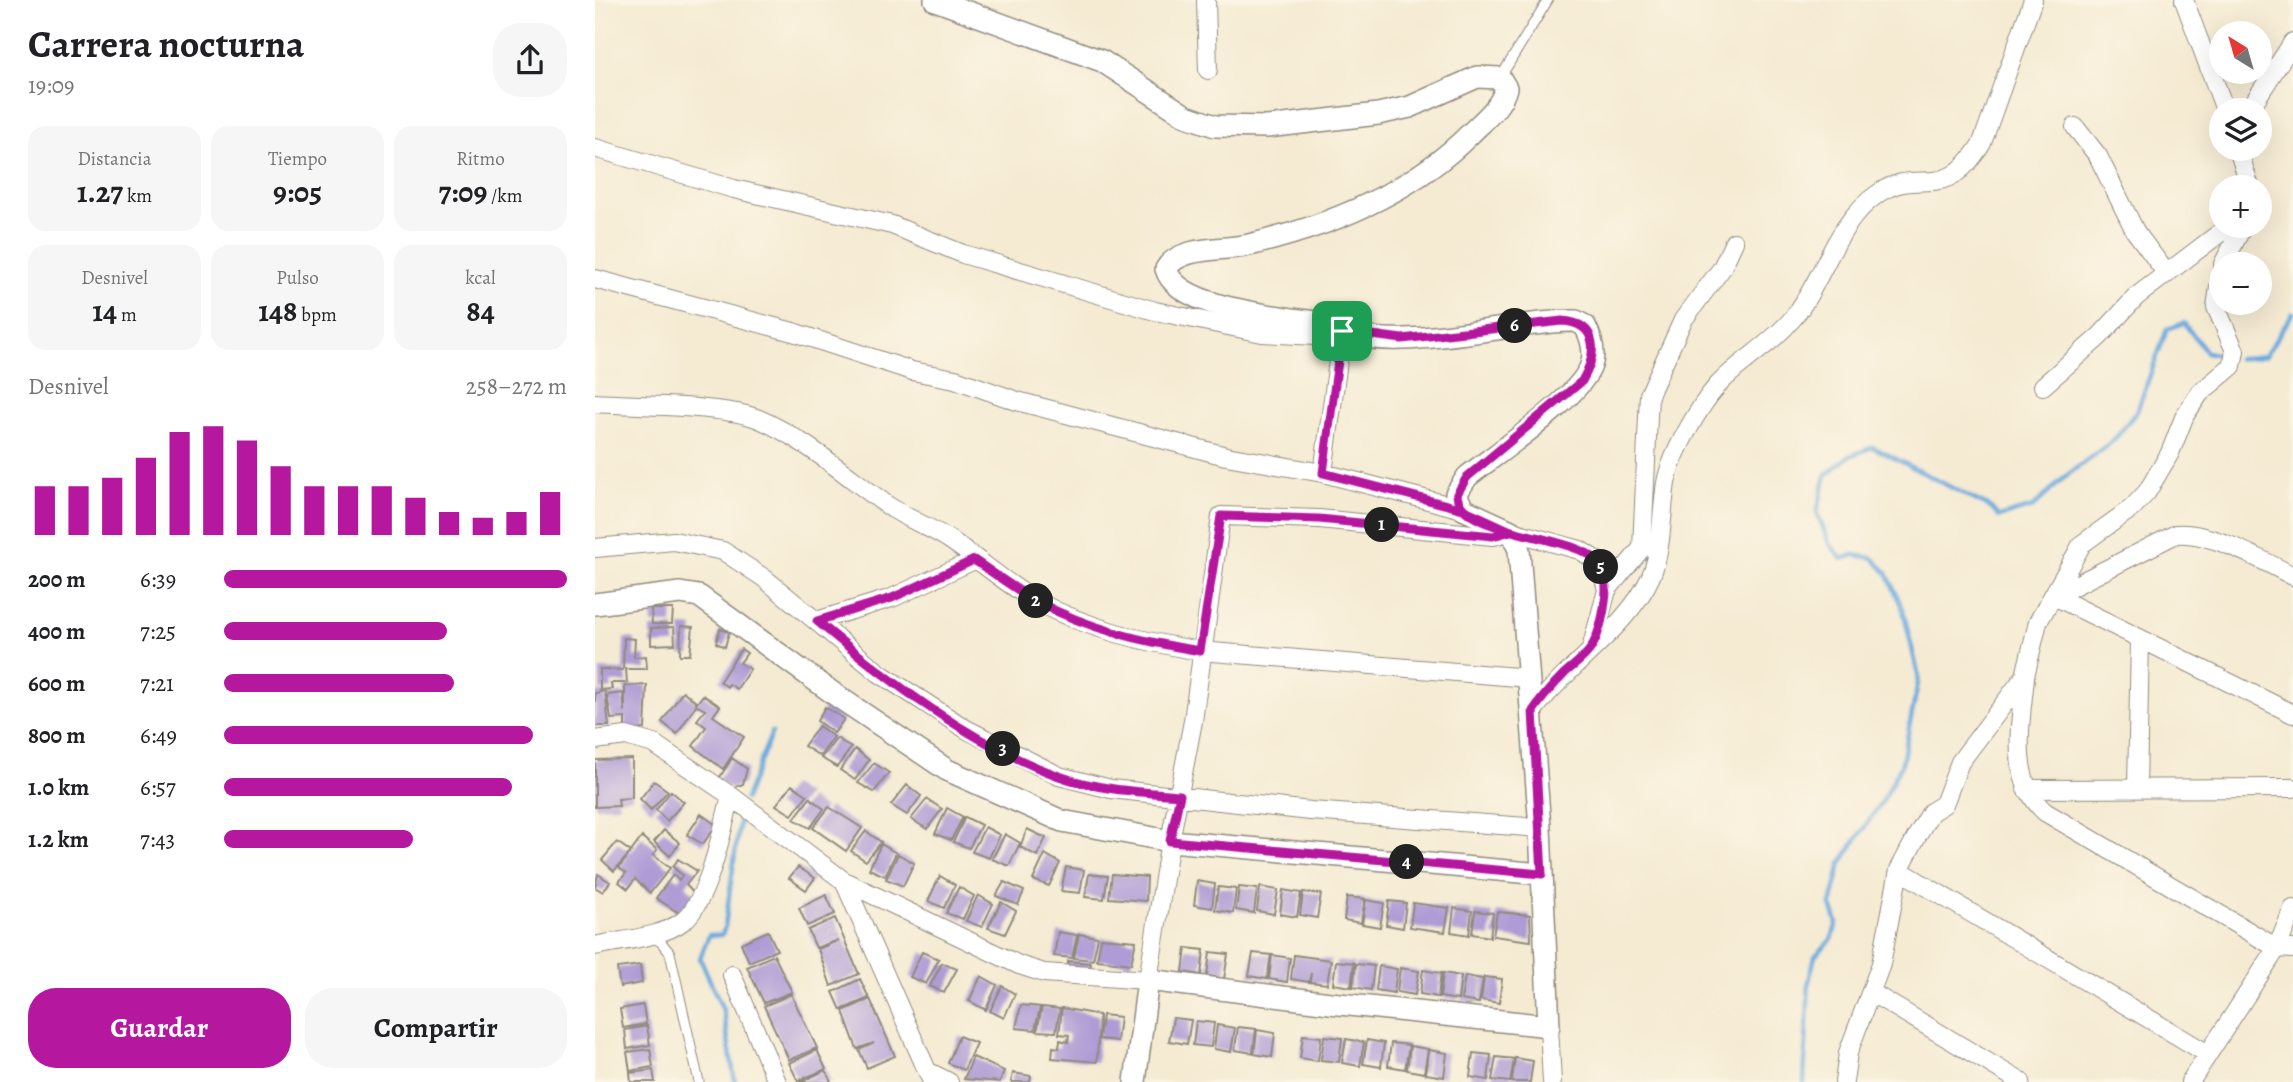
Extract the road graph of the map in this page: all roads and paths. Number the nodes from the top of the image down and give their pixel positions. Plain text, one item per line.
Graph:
1 (935, 0) edge
2 (1206, 0) edge
3 (1548, 0) edge
4 (2033, 0) edge
5 (2185, 0) edge
6 (2293, 42) edge
7 (1208, 70) dead end
8 (1500, 78) junction
9 (2221, 98) edge
10 (2257, 98) edge
11 (2075, 128) dead end
12 (595, 148) edge
13 (2214, 238) edge
14 (1734, 242) dead end
15 (2167, 274) junction
16 (595, 279) edge
17 (2219, 315) edge
18 (1342, 331) junction
19 (2043, 386) dead end
20 (595, 403) edge
21 (1323, 473) junction
22 (1463, 509) junction
23 (1511, 531) junction
24 (595, 548) edge
25 (974, 560) junction
26 (2293, 576) edge
27 (1607, 590) junction
28 (2054, 596) junction
29 (595, 604) edge
30 (817, 621) junction
31 (2140, 639) junction
32 (1591, 649) junction
33 (1200, 651) junction
34 (2025, 676) junction
35 (1529, 678) junction
36 (1533, 711) junction
37 (2293, 713) edge
38 (595, 740) edge
39 (2137, 788) junction
40 (2293, 788) edge
41 (2027, 789) junction
42 (1180, 795) junction
43 (731, 796) junction
44 (1540, 828) junction
45 (1170, 841) junction
46 (1899, 870) junction
47 (1542, 874) junction
48 (844, 881) junction
49 (2293, 909) edge
50 (646, 936) junction
51 (2293, 938) edge
52 (595, 946) edge
53 (2285, 948) edge
54 (732, 975) dead end
55 (1148, 980) junction
56 (1872, 993) junction
57 (1549, 1026) junction
58 (2209, 1054) junction
59 (930, 1076) edge
60 (699, 1082) edge
61 (777, 1082) edge
62 (949, 1082) edge
63 (1135, 1082) edge
64 (1552, 1082) edge
65 (1844, 1082) edge
66 (2021, 1082) edge
67 (2190, 1082) edge

1 - 8 street
2 - 7 street
3 - 8 lane
4 - 32 street
5 - 9 street
6 - 10 street
8 - 18 street
11 - 15 street
12 - 18 street
13 - 15 street
14 - 27 street
15 - 19 street
16 - 21 street
17 - 28 street
18 - 21 street
18 - 22 street
20 - 25 street
21 - 22 street
22 - 23 street
23 - 27 street
23 - 33 street
23 - 35 street
24 - 30 street
25 - 30 street
25 - 33 street
26 - 28 street
27 - 32 street
28 - 31 street
28 - 34 street
29 - 45 street
30 - 42 street
31 - 37 street
31 - 39 street
32 - 36 street
33 - 35 street
33 - 42 street
34 - 41 street
34 - 46 street
35 - 36 street
36 - 44 street
38 - 43 street
39 - 40 street
39 - 41 street
41 - 53 street
42 - 44 street
42 - 45 street
43 - 48 street
43 - 50 street
44 - 47 street
45 - 47 street
45 - 55 street
46 - 56 street
46 - 58 street
47 - 57 street
48 - 55 street
48 - 59 street
49 - 53 street
50 - 52 street
50 - 60 lane
51 - 53 street
53 - 58 street
54 - 61 street
55 - 57 street
55 - 63 street
56 - 65 street
56 - 66 street
57 - 64 street
58 - 67 street
59 - 62 street

